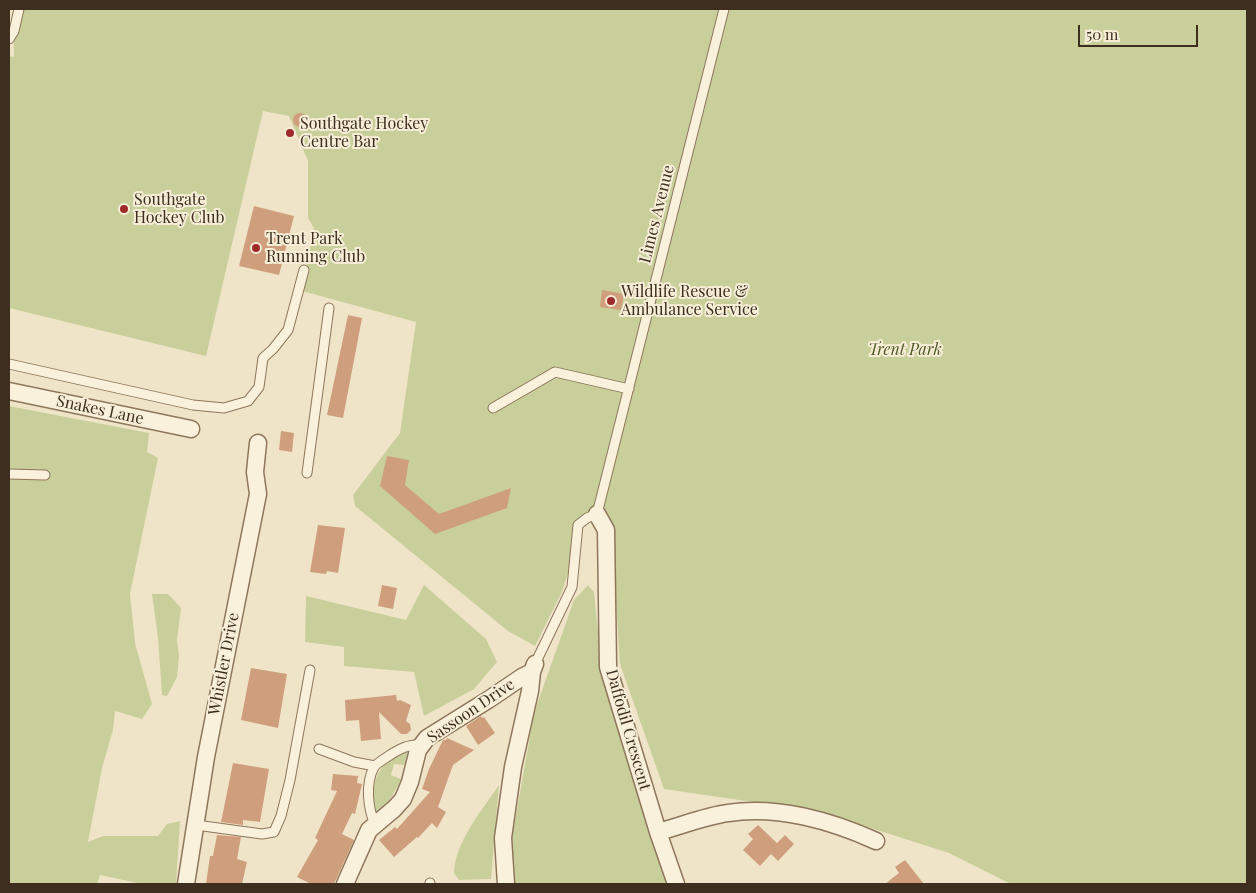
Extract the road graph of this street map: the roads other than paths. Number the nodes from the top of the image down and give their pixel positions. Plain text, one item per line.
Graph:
1 (19, 9) edge
2 (724, 9) edge
3 (9, 39) edge
4 (304, 270) dead end
5 (329, 308) dead end
6 (9, 364) edge
7 (629, 389) junction
8 (9, 391) edge
9 (493, 408) dead end
10 (191, 429) dead end
11 (258, 443) dead end
12 (307, 472) dead end
13 (9, 474) edge
14 (45, 475) dead end
15 (597, 514) junction
16 (534, 668) junction
17 (310, 670) dead end
18 (422, 744) junction
19 (319, 749) dead end
20 (375, 766) junction
21 (375, 824) junction
22 (196, 825) junction
23 (658, 832) junction
24 (876, 842) dead end
25 (186, 884) edge
26 (345, 884) edge
27 (506, 884) edge
28 (676, 884) edge

1 - 3 lane
2 - 7 lane, Limes Avenue
4 - 6 lane
5 - 12 lane
7 - 9 lane
7 - 15 lane, Limes Avenue
8 - 10 street, Snakes Lane
11 - 22 street, Whistler Drive
13 - 14 lane
15 - 16 lane
15 - 23 street, Daffodil Crescent
16 - 18 street, Sassoon Drive
16 - 27 street
17 - 22 lane
18 - 20 lane
18 - 21 street, Sassoon Drive
19 - 20 lane
20 - 21 lane
21 - 26 street, Sassoon Drive
22 - 25 street, Whistler Drive
23 - 24 street
23 - 28 street, Daffodil Crescent

